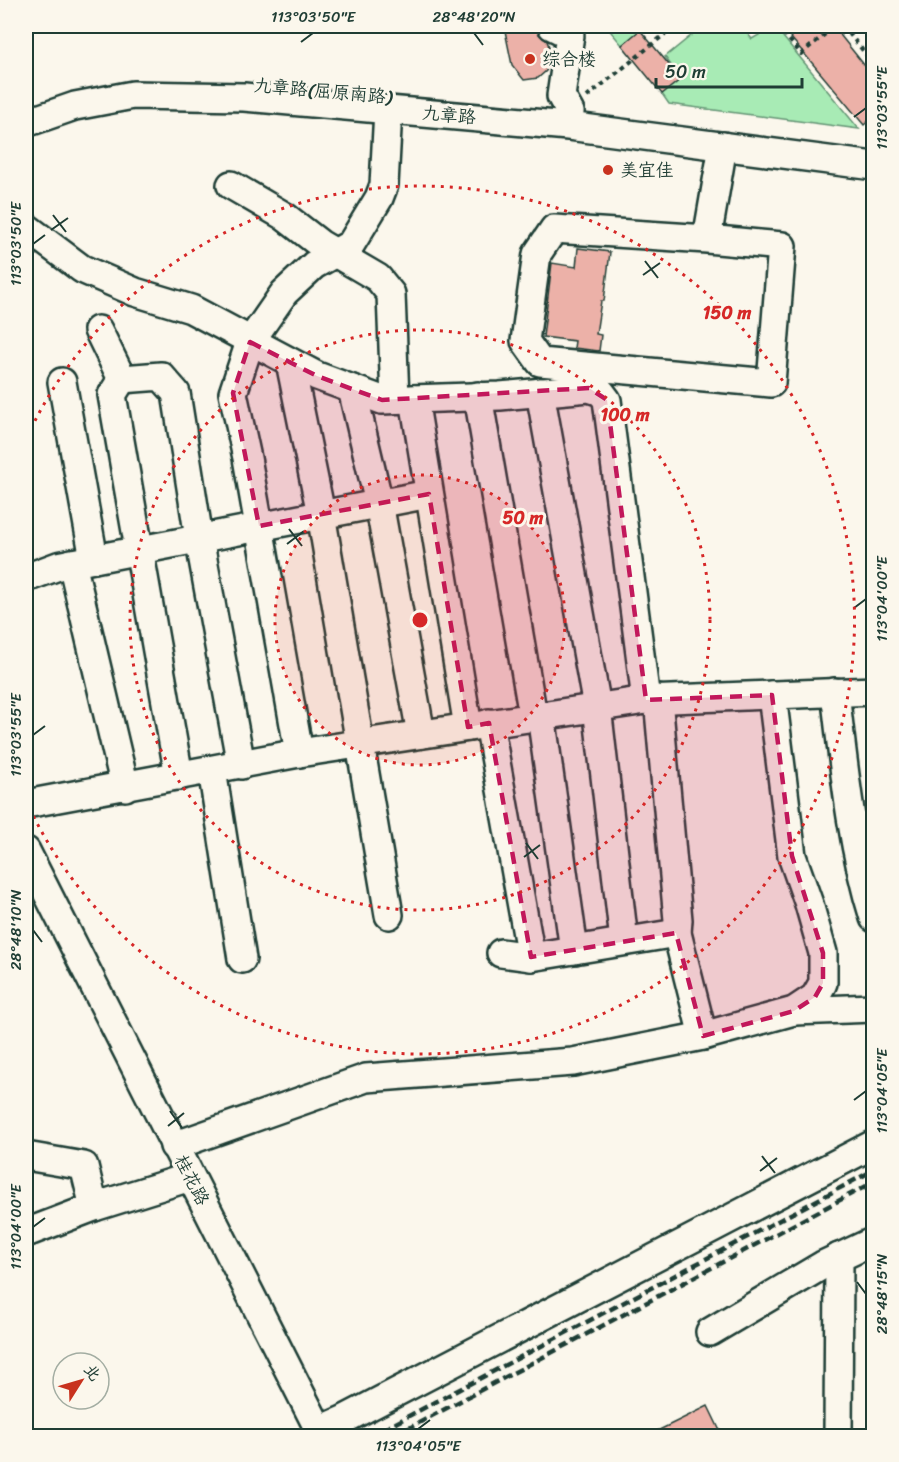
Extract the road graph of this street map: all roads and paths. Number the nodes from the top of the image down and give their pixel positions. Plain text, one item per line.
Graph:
1 (552, 26) edge
2 (675, 26) edge
3 (778, 26) edge
4 (835, 26) edge
5 (843, 26) edge
6 (873, 64) edge
7 (26, 108) edge
8 (388, 110) junction
9 (570, 112) junction
10 (26, 123) edge
11 (723, 146) junction
12 (873, 149) edge
13 (873, 166) edge
14 (231, 185) dead end
15 (26, 227) edge
16 (707, 239) junction
17 (339, 254) junction
18 (98, 330) dead end
19 (250, 342) junction
20 (290, 362) junction
21 (122, 379) junction
22 (62, 382) dead end
23 (352, 389) junction
24 (540, 392) junction
25 (478, 396) junction
26 (405, 399) junction
27 (429, 494) junction
28 (379, 503) junction
29 (321, 514) junction
30 (259, 526) junction
31 (199, 538) junction
32 (141, 549) junction
33 (83, 561) junction
34 (26, 578) edge
35 (873, 691) edge
36 (835, 692) junction
37 (772, 694) junction
38 (652, 699) junction
39 (597, 707) junction
40 (537, 716) junction
41 (479, 725) junction
42 (421, 734) junction
43 (362, 744) junction
44 (299, 753) junction
45 (241, 765) junction
46 (212, 770) junction
47 (179, 776) junction
48 (125, 787) junction
49 (26, 804) edge
50 (26, 851) edge
51 (389, 915) dead end
52 (873, 918) edge
53 (677, 933) junction
54 (624, 941) junction
55 (574, 950) junction
56 (501, 953) dead end
57 (531, 957) junction
58 (242, 959) dead end
59 (873, 1008) edge
60 (794, 1011) junction
61 (703, 1036) junction
62 (873, 1144) edge
63 (174, 1146) junction
64 (26, 1156) edge
65 (190, 1177) junction
66 (94, 1207) junction
67 (26, 1233) edge
68 (873, 1241) edge
69 (839, 1257) junction
70 (710, 1332) dead end
71 (838, 1437) edge

1 - 9 street
2 - 9 path
3 - 4 path
5 - 6 path
7 - 9 street, 九章路(屈原南路)
8 - 10 street, 九章路
8 - 11 street, 九章路
8 - 17 street
9 - 12 street, 九章路(屈原南路)
11 - 13 street, 九章路
11 - 16 street
14 - 17 street
15 - 19 street
16 - 16 street
17 - 19 street
17 - 26 street
18 - 21 street
19 - 20 street
19 - 30 street
20 - 23 street
20 - 29 street
21 - 31 street
21 - 32 street
22 - 33 street
23 - 26 street
23 - 28 street
24 - 25 street
24 - 38 street
24 - 39 street
25 - 26 street
25 - 40 street
26 - 27 street
27 - 28 street
27 - 41 street
28 - 29 street
28 - 42 street
29 - 30 street
29 - 43 street
30 - 31 street
30 - 44 street
31 - 32 street
31 - 45 street
32 - 33 street
32 - 47 street
33 - 34 street
33 - 48 street
35 - 36 street
36 - 37 street
36 - 52 street
37 - 38 street
37 - 60 street
38 - 39 street
38 - 53 street
39 - 40 street
39 - 54 street
40 - 41 street
40 - 55 street
41 - 42 street
41 - 57 street
42 - 43 street
43 - 44 street
43 - 51 street
44 - 45 street
45 - 46 street
46 - 47 street
46 - 58 street
47 - 48 street
48 - 49 street
50 - 63 street, 桂花路
53 - 54 street
53 - 61 street
54 - 55 street
55 - 57 street
56 - 57 street
59 - 60 street
60 - 61 street
61 - 63 street
62 - 65 street, 桂花路
63 - 65 street, 桂花路
64 - 66 street
65 - 66 street
66 - 67 street
68 - 69 street
69 - 70 street
69 - 71 street

